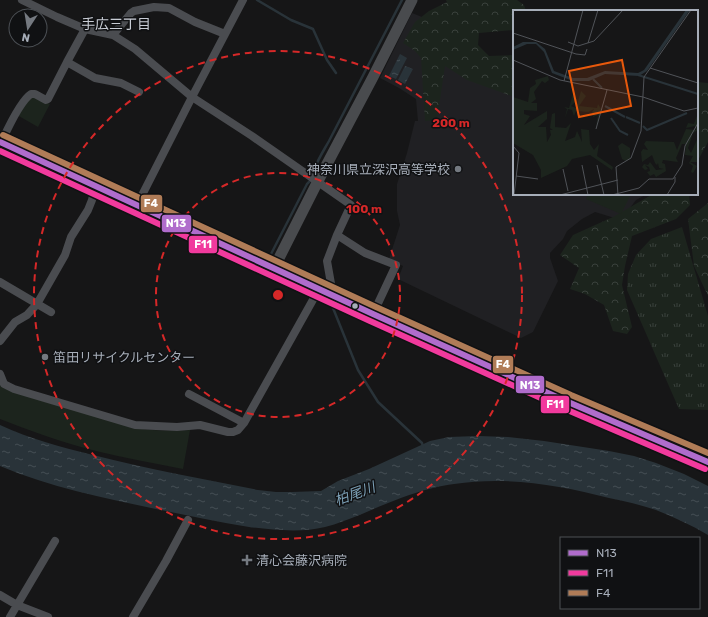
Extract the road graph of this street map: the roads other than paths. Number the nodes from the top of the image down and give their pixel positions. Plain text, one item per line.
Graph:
1 (22, 0) edge
2 (243, 0) edge
3 (412, 0) edge
4 (85, 29) junction
5 (225, 34) junction
6 (113, 35) junction
7 (67, 62) junction
8 (139, 92) dead end
9 (192, 97) junction
10 (1, 143) edge
11 (318, 181) junction
12 (95, 186) junction
13 (137, 205) junction
14 (337, 235) junction
15 (274, 268) junction
16 (0, 282) edge
17 (319, 289) junction
18 (333, 295) junction
19 (37, 304) junction
20 (51, 312) dead end
21 (373, 314) junction
22 (0, 341) edge
23 (0, 374) edge
24 (189, 394) dead end
25 (244, 423) junction
26 (708, 462) edge
27 (188, 520) dead end
28 (55, 541) dead end
29 (0, 595) edge
30 (17, 605) junction
31 (10, 617) edge
32 (48, 617) edge
33 (133, 617) edge

1 - 4 street
2 - 5 street
3 - 11 street
4 - 6 street
4 - 7 street
5 - 6 street
5 - 9 street
6 - 9 street
7 - 8 street
7 - 10 street
9 - 11 street
9 - 13 street
10 - 12 main road
11 - 14 street
11 - 15 street
12 - 13 main road
12 - 19 street
13 - 15 main road
14 - 18 street
14 - 21 street
15 - 17 main road
16 - 19 street
17 - 18 main road
17 - 25 street
18 - 21 main road
19 - 20 street
19 - 22 street
21 - 26 main road
23 - 25 street
24 - 25 street
27 - 33 street
28 - 30 street
29 - 30 street
30 - 31 street
30 - 32 street

